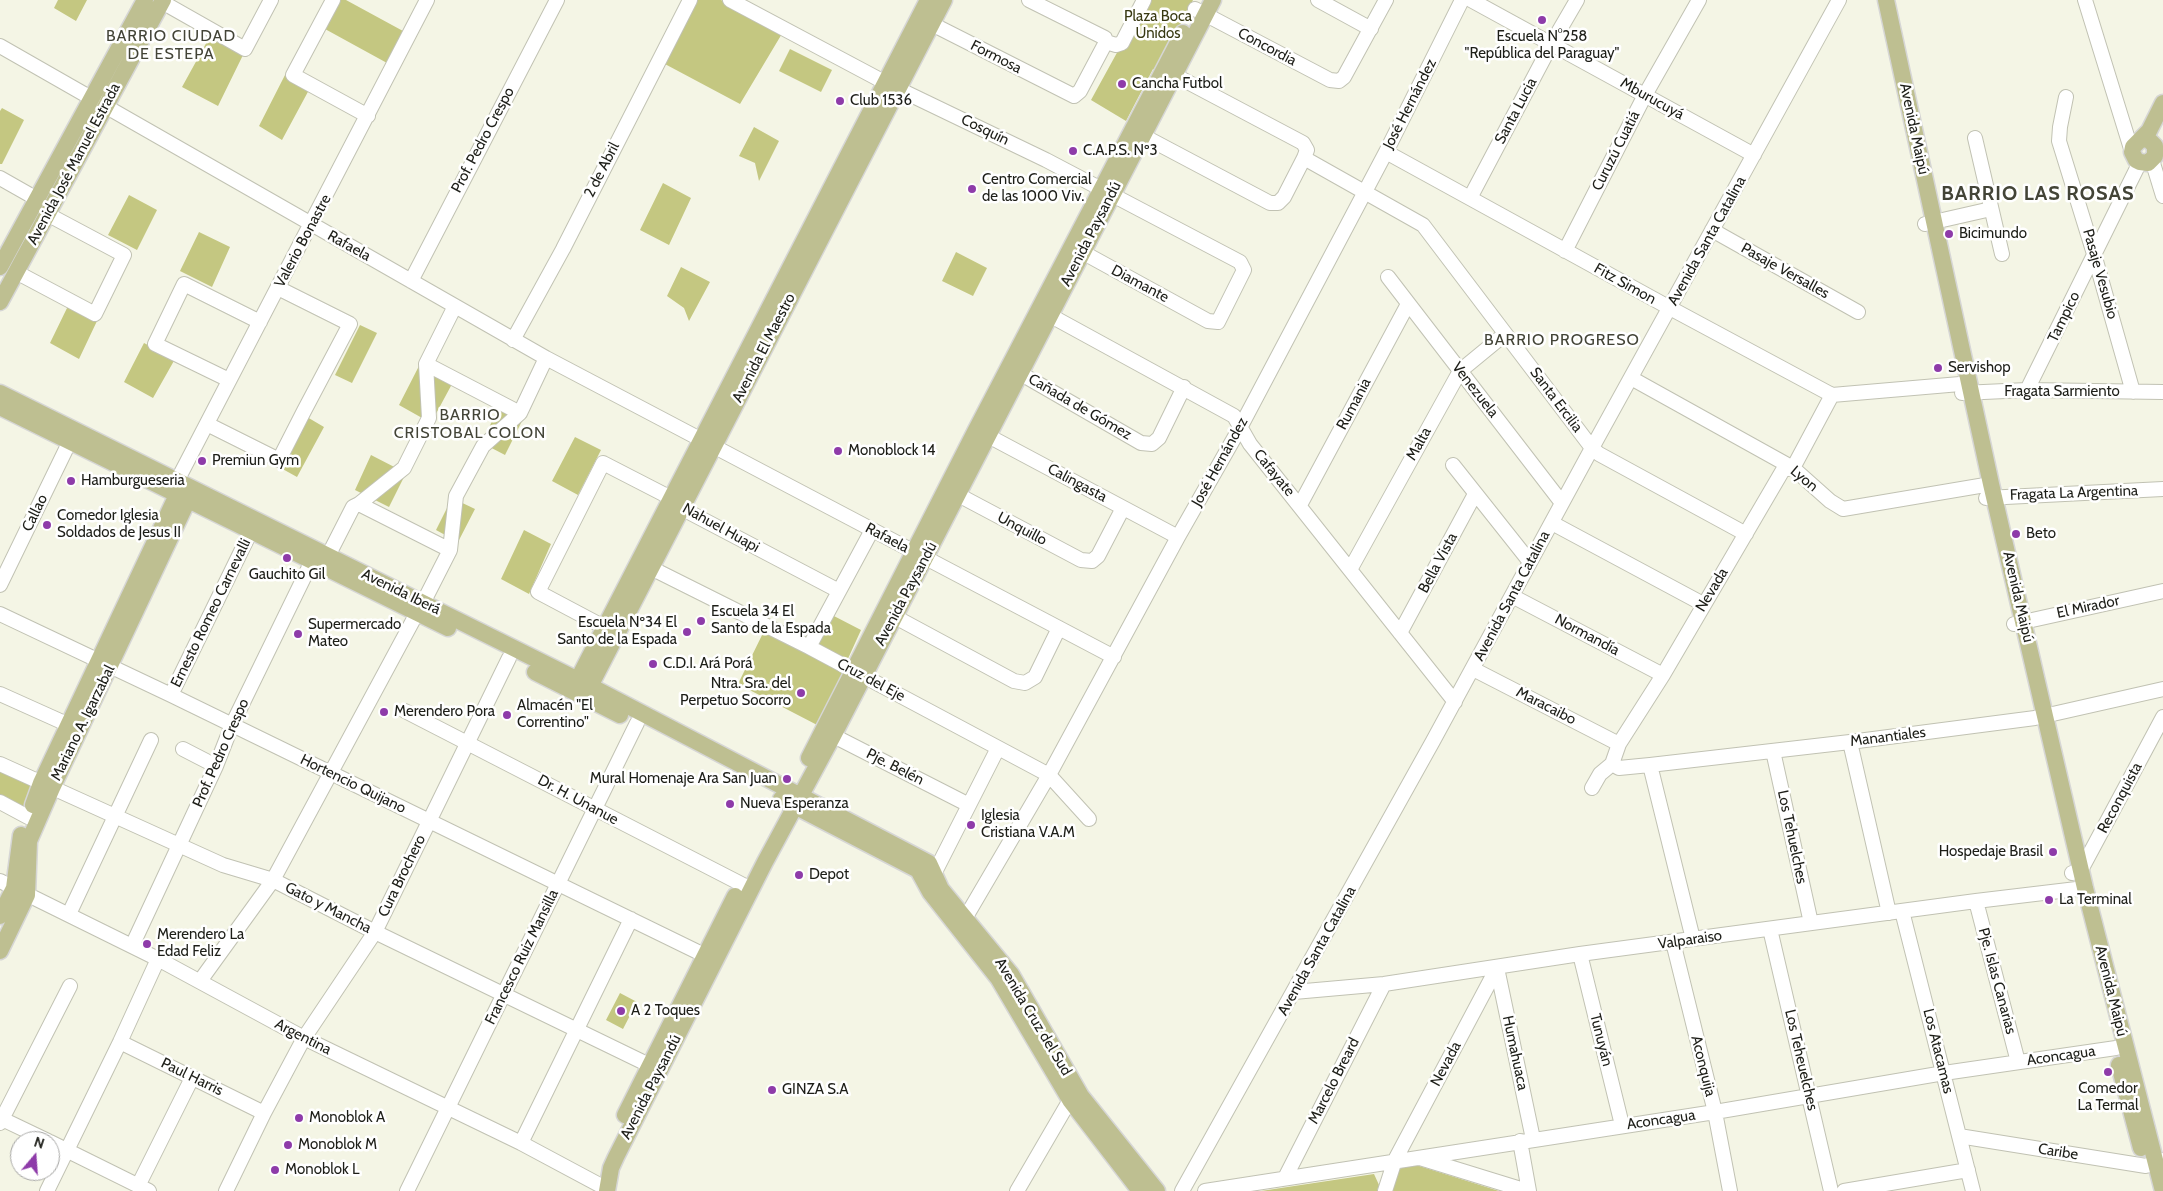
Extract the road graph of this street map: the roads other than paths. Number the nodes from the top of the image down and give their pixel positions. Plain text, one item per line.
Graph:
1 (145, 0) edge
2 (271, 0) edge
3 (333, 0) edge
4 (428, 0) edge
5 (557, 0) edge
6 (690, 0) edge
7 (730, 0) edge
8 (928, 0) edge
9 (944, 0) edge
10 (1030, 0) edge
11 (1144, 0) edge
12 (1213, 0) edge
13 (1318, 0) edge
14 (1386, 0) edge
15 (1462, 0) edge
16 (1471, 0) edge
17 (1577, 0) edge
18 (1699, 0) edge
19 (1839, 0) edge
20 (1879, 0) edge
21 (1886, 0) edge
22 (2085, 0) edge
23 (162, 1) edge
24 (1200, 8) edge
25 (925, 21) junction
26 (1371, 29) junction
27 (1106, 40) junction
28 (1552, 43) junction
29 (0, 46) edge
30 (1168, 72) junction
31 (892, 86) junction
32 (1645, 95) junction
33 (2066, 98) dead end
34 (98, 103) junction
35 (2163, 103) edge
36 (368, 116) junction
37 (2163, 126) edge
38 (1137, 133) junction
39 (1975, 138) dead end
40 (1386, 152) junction
41 (2148, 153) edge
42 (1305, 154) junction
43 (1754, 155) junction
44 (0, 178) edge
45 (1365, 192) junction
46 (1106, 193) junction
47 (2163, 196) edge
48 (37, 198) junction
49 (1470, 198) junction
50 (1991, 209) junction
51 (47, 214) junction
52 (1930, 223) junction
53 (311, 225) junction
54 (1712, 230) junction
55 (1077, 250) junction
56 (1565, 251) junction
57 (2002, 254) dead end
58 (2094, 254) junction
59 (0, 265) edge
60 (16, 272) junction
61 (1388, 277) dead end
62 (411, 281) junction
63 (278, 288) junction
64 (0, 302) edge
65 (1408, 304) junction
66 (456, 306) junction
67 (1670, 308) junction
68 (1044, 312) junction
69 (1858, 312) dead end
70 (1208, 321) joint
71 (260, 322) junction
72 (1505, 334) junction
73 (513, 340) junction
74 (546, 358) junction
75 (426, 364) junction
76 (1014, 370) junction
77 (1460, 371) junction
78 (1631, 378) junction
79 (229, 380) junction
80 (1184, 387) junction
81 (1964, 390) junction
82 (2027, 390) junction
83 (2133, 392) junction
84 (2163, 392) edge
85 (0, 394) edge
86 (1832, 395) junction
87 (0, 406) edge
88 (520, 413) junction
89 (207, 424) junction
90 (1241, 426) junction
91 (982, 432) junction
92 (70, 441) junction
93 (707, 442) junction
94 (1592, 448) junction
95 (1453, 465) dead end
96 (1793, 468) junction
97 (2163, 489) edge
98 (184, 491) junction
99 (1989, 491) junction
100 (952, 492) junction
101 (1475, 494) junction
102 (676, 503) junction
103 (1562, 503) junction
104 (359, 504) junction
105 (1300, 505) junction
106 (1123, 508) junction
107 (1552, 523) junction
108 (872, 530) junction
109 (251, 531) junction
110 (1746, 534) junction
111 (1178, 537) junction
112 (450, 550) junction
113 (919, 555) junction
114 (328, 556) junction
115 (312, 561) junction
116 (1530, 562) junction
117 (644, 564) junction
118 (1350, 568) junction
119 (0, 585) edge
120 (839, 591) junction
121 (2163, 591) edge
122 (1512, 596) junction
123 (1703, 604) junction
124 (420, 608) junction
125 (888, 613) junction
126 (0, 614) edge
127 (2019, 623) junction
128 (604, 627) junction
129 (1059, 628) junction
130 (1400, 633) junction
131 (809, 647) junction
132 (1114, 657) junction
133 (508, 658) junction
134 (105, 663) junction
135 (1473, 669) junction
136 (858, 673) junction
137 (1663, 675) junction
138 (581, 688) junction
139 (2163, 689) edge
140 (0, 694) edge
141 (171, 694) junction
142 (1455, 702) junction
143 (404, 711) dead end
144 (2040, 717) junction
145 (2163, 717) edge
146 (637, 723) junction
147 (69, 725) junction
148 (232, 725) junction
149 (827, 733) junction
150 (151, 740) dead end
151 (467, 742) junction
152 (1850, 742) junction
153 (1620, 744) junction
154 (998, 748) junction
155 (183, 749) dead end
156 (1773, 751) junction
157 (0, 764) edge
158 (1612, 764) junction
159 (1650, 765) junction
160 (216, 766) junction
161 (331, 773) junction
162 (1049, 775) junction
163 (46, 786) junction
164 (1592, 788) dead end
165 (792, 798) junction
166 (0, 802) edge
167 (969, 805) junction
168 (594, 809) junction
169 (116, 816) junction
170 (28, 817) junction
171 (1089, 819) dead end
172 (429, 821) junction
173 (178, 845) junction
174 (2077, 872) junction
175 (934, 874) junction
176 (273, 880) junction
177 (558, 884) junction
178 (746, 886) junction
179 (13, 888) edge
180 (2081, 889) junction
181 (1976, 901) junction
182 (1896, 912) junction
183 (69, 914) junction
184 (0, 916) edge
185 (631, 919) junction
186 (963, 923) junction
187 (1811, 923) junction
188 (1770, 929) junction
189 (375, 932) junction
190 (1693, 939) junction
191 (1673, 942) junction
192 (132, 946) junction
193 (0, 951) edge
194 (1580, 954) junction
195 (704, 955) junction
196 (158, 959) junction
197 (1497, 968) junction
198 (200, 981) junction
199 (1384, 984) junction
200 (70, 986) dead end
201 (1294, 992) junction
202 (504, 994) junction
203 (577, 1031) junction
204 (304, 1038) junction
205 (120, 1042) junction
206 (2116, 1048) junction
207 (2018, 1062) junction
208 (650, 1065) junction
209 (1944, 1073) junction
210 (192, 1078) junction
211 (1810, 1095) junction
212 (1070, 1100) junction
213 (448, 1107) junction
214 (1714, 1112) junction
215 (264, 1113) junction
216 (1, 1120) edge
217 (1622, 1125) junction
218 (25, 1131) edge
219 (1960, 1136) junction
220 (1526, 1140) junction
221 (521, 1144) junction
222 (60, 1147) edge
223 (66, 1150) junction
224 (1416, 1157) junction
225 (1395, 1160) junction
226 (2155, 1163) edge
227 (1968, 1170) junction
228 (1285, 1178) junction
229 (144, 1188) edge
230 (602, 1189) edge
231 (409, 1190) edge
232 (47, 1191) edge
233 (226, 1191) edge
234 (1018, 1191) edge
235 (1140, 1191) edge
236 (1157, 1191) edge
237 (1182, 1191) edge
238 (1205, 1191) edge
239 (1385, 1191) edge
240 (1528, 1191) edge
241 (1730, 1191) edge
242 (1832, 1191) edge
243 (1844, 1191) edge
244 (1973, 1191) edge
245 (2153, 1191) edge
246 (2163, 1191) edge

1 - 34 main road, Avenida José Manuel Estrada
2 - 23 street
3 - 36 street
4 - 36 street, Valerio Bonastre
5 - 62 street, Prof. Pedro Crespo
6 - 73 street, 2 de Abril
7 - 31 street, Cosquín
8 - 25 main road, Avenida El Maestro
9 - 25 main road, Avenida El Maestro
10 - 27 street
11 - 27 street
12 - 24 main road, Avenida Paysandú
13 - 26 street
14 - 26 street
15 - 40 street, José Hernández
16 - 28 street, Mburucuyá
17 - 28 street, Santa Lucia
18 - 32 street, Curuzú Cuatiá
19 - 43 street, Avenida Santa Catalina
20 - 52 main road, Avenida Maipú
21 - 52 main road, Avenida Maipú
22 - 41 street
23 - 34 main road, Avenida José Manuel Estrada
24 - 26 street, Concordia
24 - 30 main road, Avenida Paysandú
25 - 27 street, Formosa
25 - 31 main road, Avenida El Maestro
28 - 32 street, Mburucuyá
28 - 49 street, Santa Lucia
29 - 34 street, Rafaela
30 - 38 main road, Avenida Paysandú
30 - 42 street, Santa Ercilia
31 - 46 street, Cosquín
31 - 93 main road, Avenida El Maestro
32 - 43 street, Mburucuyá
32 - 56 street, Curuzú Cuatiá
33 - 58 street, Pasaje Vesubio
34 - 48 main road, Avenida José Manuel Estrada
34 - 51 main road, Avenida José Manuel Estrada
34 - 53 street, Rafaela
35 - 41 main road
36 - 53 street, Valerio Bonastre
37 - 41 main road
38 - 42 street
38 - 46 main road, Avenida Paysandú
39 - 50 street
40 - 45 street, José Hernández
40 - 49 street, Fitz Simon
41 - 47 street
41 - 58 street, Tampico
42 - 45 street, Santa Ercilia
43 - 54 street, Avenida Santa Catalina
44 - 48 street
45 - 72 street, Santa Ercilia
45 - 90 street, José Hernández
46 - 55 main road, Avenida Paysandú
46 - 70 street, Cosquín
48 - 59 main road, Avenida José Manuel Estrada
49 - 56 street, Fitz Simon
50 - 52 street
50 - 57 street
51 - 60 main road, Avenida José Manuel Estrada
51 - 60 street
52 - 81 main road, Avenida Maipú
53 - 62 street, Rafaela
53 - 63 street, Valerio Bonastre
54 - 67 street, Avenida Santa Catalina
54 - 69 street, Pasaje Versalles
55 - 68 main road, Avenida Paysandú
55 - 70 street, Diamante
56 - 67 street, Fitz Simon
58 - 82 street, Tampico
58 - 83 street, Pasaje Vesubio
60 - 64 main road, Avenida José Manuel Estrada
61 - 65 street, Venezuela
62 - 66 street, Rafaela
63 - 71 street, Valerio Bonastre
63 - 89 street
65 - 77 street, Venezuela
65 - 105 street, Rumania
66 - 73 street, Rafaela
66 - 75 street
67 - 78 street, Avenida Santa Catalina
67 - 86 street, Fitz Simon
68 - 76 main road, Avenida Paysandú
68 - 80 street, Cafayate
71 - 79 street, Valerio Bonastre
71 - 79 street
72 - 77 street, Malta
72 - 94 street, Santa Ercilia
73 - 74 street, Rafaela
74 - 88 street
74 - 93 street, Rafaela
75 - 88 street
75 - 104 street
76 - 80 street, Cañada de Gómez
76 - 91 main road, Avenida Paysandú
77 - 103 street, Venezuela
77 - 118 street, Malta
78 - 94 street, Avenida Santa Catalina
78 - 96 street, Lyon
79 - 89 street, Valerio Bonastre
80 - 90 street, Cafayate
81 - 82 street, Fragata Sarmiento
81 - 86 street
81 - 99 main road, Avenida Maipú
82 - 83 street, Fragata Sarmiento
83 - 84 street, Fragata Sarmiento
85 - 98 main road, Avenida Iberá
86 - 96 street, Nevada
87 - 92 main road, Avenida Iberá
88 - 112 street
89 - 98 street, Valerio Bonastre
90 - 105 street, Cafayate
90 - 111 street, José Hernández
91 - 100 main road, Avenida Paysandú
91 - 106 street, Calingasta
92 - 98 main road, Avenida Iberá
92 - 119 street, Callao
93 - 102 main road, Avenida El Maestro
93 - 108 street, Rafaela
94 - 103 street, Avenida Santa Catalina
94 - 110 street, Santa Ercilia
95 - 101 street
96 - 99 street, Lyon
96 - 110 street, Nevada
97 - 99 street, Fragata La Argentina
98 - 109 main road, Avenida Iberá
98 - 114 main road, Avenida Iberá
98 - 134 main road, Mariano A. Igarzabal
99 - 127 main road, Avenida Maipú
100 - 106 street, Unquillo
100 - 113 main road, Avenida Paysandú
101 - 116 street
101 - 130 street, Bella Vista
102 - 117 main road, Avenida El Maestro
102 - 120 street, Nahuel Huapi
102 - 128 street, Nahuel Huapi
103 - 107 street, Avenida Santa Catalina
104 - 112 street
104 - 114 street
105 - 118 street, Cafayate
106 - 111 street, Calingasta
107 - 116 street, Avenida Santa Catalina
107 - 123 street
108 - 113 street, Rafaela
108 - 120 street
109 - 115 main road, Avenida Iberá
109 - 141 street, Ernesto Romeo Carnevalli
110 - 123 street, Nevada
111 - 132 street, José Hernández
112 - 124 street
113 - 125 main road, Avenida Paysandú
113 - 129 street, Rafaela
114 - 124 main road, Avenida Iberá
115 - 124 main road, Avenida Iberá
115 - 148 street, Prof. Pedro Crespo
116 - 122 street, Avenida Santa Catalina
117 - 128 main road, Avenida El Maestro
117 - 131 street, Cruz del Eje
117 - 138 main road, Avenida El Maestro
118 - 130 street, Cafayate
120 - 131 street
121 - 127 street, El Mirador
122 - 135 street, Avenida Santa Catalina
122 - 137 street, Normandía
123 - 137 street, Nevada
124 - 133 main road, Avenida Iberá
124 - 138 main road, Avenida Iberá
124 - 161 street
125 - 129 street
125 - 136 main road, Avenida Paysandú
126 - 134 street, Hortencio Quijano
127 - 144 main road, Avenida Maipú
128 - 138 main road, Avenida El Maestro
129 - 132 street, Rafaela
130 - 142 street, Cafayate
131 - 136 street, Cruz del Eje
132 - 162 street, José Hernández
133 - 138 main road, Avenida Iberá
133 - 151 street, Cura Brochero
134 - 141 street, Hortencio Quijano
134 - 147 main road, Mariano A. Igarzabal
134 - 163 main road, Mariano A. Igarzabal
135 - 142 street, Avenida Santa Catalina
135 - 153 street, Maracaibo
136 - 149 main road, Avenida Paysandú
136 - 154 street, Cruz del Eje
137 - 153 street, Nevada
138 - 146 main road, Avenida Iberá
138 - 165 main road, Avenida Iberá
139 - 144 street, Manantiales
140 - 147 street
141 - 148 street, Hortencio Quijano
142 - 201 street, Avenida Santa Catalina
143 - 151 street, Dr. H. Unanue
144 - 152 street, Manantiales
144 - 174 main road, Avenida Maipú
145 - 174 street, Reconquista
146 - 165 main road, Avenida Iberá
146 - 168 street, Francesco Ruiz Mansilla
147 - 163 main road, Mariano A. Igarzabal
148 - 160 street, Prof. Pedro Crespo
148 - 161 street, Hortencio Quijano
149 - 165 main road, Avenida Paysandú
149 - 167 street, Pje. Belén
150 - 169 street
151 - 168 street, Dr. H. Unanue
151 - 172 street, Cura Brochero
152 - 156 street, Manantiales
152 - 182 street, Los Atacamas
153 - 158 street, Nevada
154 - 162 street, Cruz del Eje
154 - 167 street
155 - 160 street
156 - 159 street, Manantiales
156 - 187 street, Los Tehuelches
157 - 163 street, Gato y Mancha
158 - 159 street, Manantiales
158 - 164 street, Nevada
159 - 190 street
160 - 173 street, Prof. Pedro Crespo
161 - 172 street, Hortencio Quijano
161 - 176 street
162 - 171 street, Cruz del Eje
162 - 186 street, José Hernández
163 - 169 street, Gato y Mancha
163 - 170 main road, Mariano A. Igarzabal
163 - 179 main road, Mariano A. Igarzabal
165 - 175 main road, Avenida Cruz del Sud
165 - 178 main road, Avenida Paysandú
165 - 186 main road, Avenida Cruz del Sud
166 - 170 street
167 - 175 street
168 - 177 street, Francesco Ruiz Mansilla
168 - 178 street, Dr. H. Unanue
169 - 173 street, Gato y Mancha
169 - 183 street
170 - 179 main road, Mariano A. Igarzabal
172 - 177 street, Hortencio Quijano
172 - 189 street, Cura Brochero
173 - 176 street, Gato y Mancha
173 - 192 street, Prof. Pedro Crespo
174 - 180 main road, Avenida Maipú
175 - 186 main road, Avenida Cruz del Sud
176 - 189 street, Gato y Mancha
176 - 198 street
177 - 185 street, Hortencio Quijano
177 - 202 street, Francesco Ruiz Mansilla
178 - 195 main road, Avenida Paysandú
178 - 230 main road, Avenida Paysandú
179 - 183 street, Argentina
179 - 184 main road, Mariano A. Igarzabal
179 - 193 main road, Mariano A. Igarzabal
180 - 181 street, Valparaiso
180 - 206 main road, Avenida Maipú
180 - 226 main road, Avenida Maipú
181 - 182 street, Valparaiso
181 - 207 street, Pje. Islas Canarias
182 - 187 street, Valparaiso
182 - 209 street, Los Atacamas
183 - 192 street, Argentina
185 - 195 street, Hortencio Quijano
185 - 203 street
186 - 212 main road, Avenida Cruz del Sud
186 - 236 main road, Avenida Cruz del Sud
187 - 188 street, Valparaiso
188 - 190 street, Valparaiso
188 - 211 street, Los Teheuelches
189 - 202 street, Gato y Mancha
189 - 204 street, Cura Brochero
190 - 191 street, Valparaiso
191 - 194 street, Valparaiso
191 - 214 street, Aconquija
192 - 196 street, Argentina
194 - 197 street, Valparaiso
194 - 217 street, Tunuyán
195 - 208 main road, Avenida Paysandú
196 - 198 street, Argentina
196 - 205 street
197 - 199 street, Valparaiso
197 - 220 street, Humahuaca
197 - 225 street, Nevada
198 - 204 street, Argentina
199 - 201 street, Valparaiso
199 - 228 street, Marcelo Breard
200 - 216 street
201 - 237 street, Avenida Santa Catalina
202 - 203 street, Gato y Mancha
202 - 213 street, Francesco Ruiz Mansilla
203 - 208 street, Gato y Mancha
203 - 221 street
204 - 213 street, Argentina
204 - 215 street, Cura Brochero
205 - 210 street, Paul Harris
205 - 223 street
206 - 207 street, Aconcagua
206 - 226 main road, Avenida Maipú
207 - 209 street, Aconcagua
208 - 230 main road, Avenida Paysandú
209 - 211 street, Aconcagua
209 - 219 street, Los Atacamas
210 - 215 street, Paul Harris
210 - 229 street
211 - 214 street, Aconcagua
211 - 242 street, Los Teheuelches
212 - 234 street
212 - 235 main road, Avenida Cruz del Sud
213 - 221 street, Argentina
213 - 231 street, Francesco Ruiz Mansilla
214 - 217 street, Aconcagua
214 - 241 street, Aconquija
215 - 233 street, Cura Brochero
216 - 218 street
217 - 220 street, Aconcagua
219 - 226 street, Caribe
219 - 227 street, Los Atacamas
220 - 224 street, Aconcagua
220 - 240 street, Humahuaca
221 - 230 street, Argentina
222 - 223 street
223 - 229 street
223 - 232 street
224 - 225 street, Aconcagua
224 - 240 street
225 - 228 street, Aconcagua
225 - 239 street, Nevada
226 - 245 main road, Avenida Maipú
226 - 246 main road, Avenida Maipú
227 - 243 street
227 - 244 street, Los Atacamas
228 - 238 street, Aconcagua

